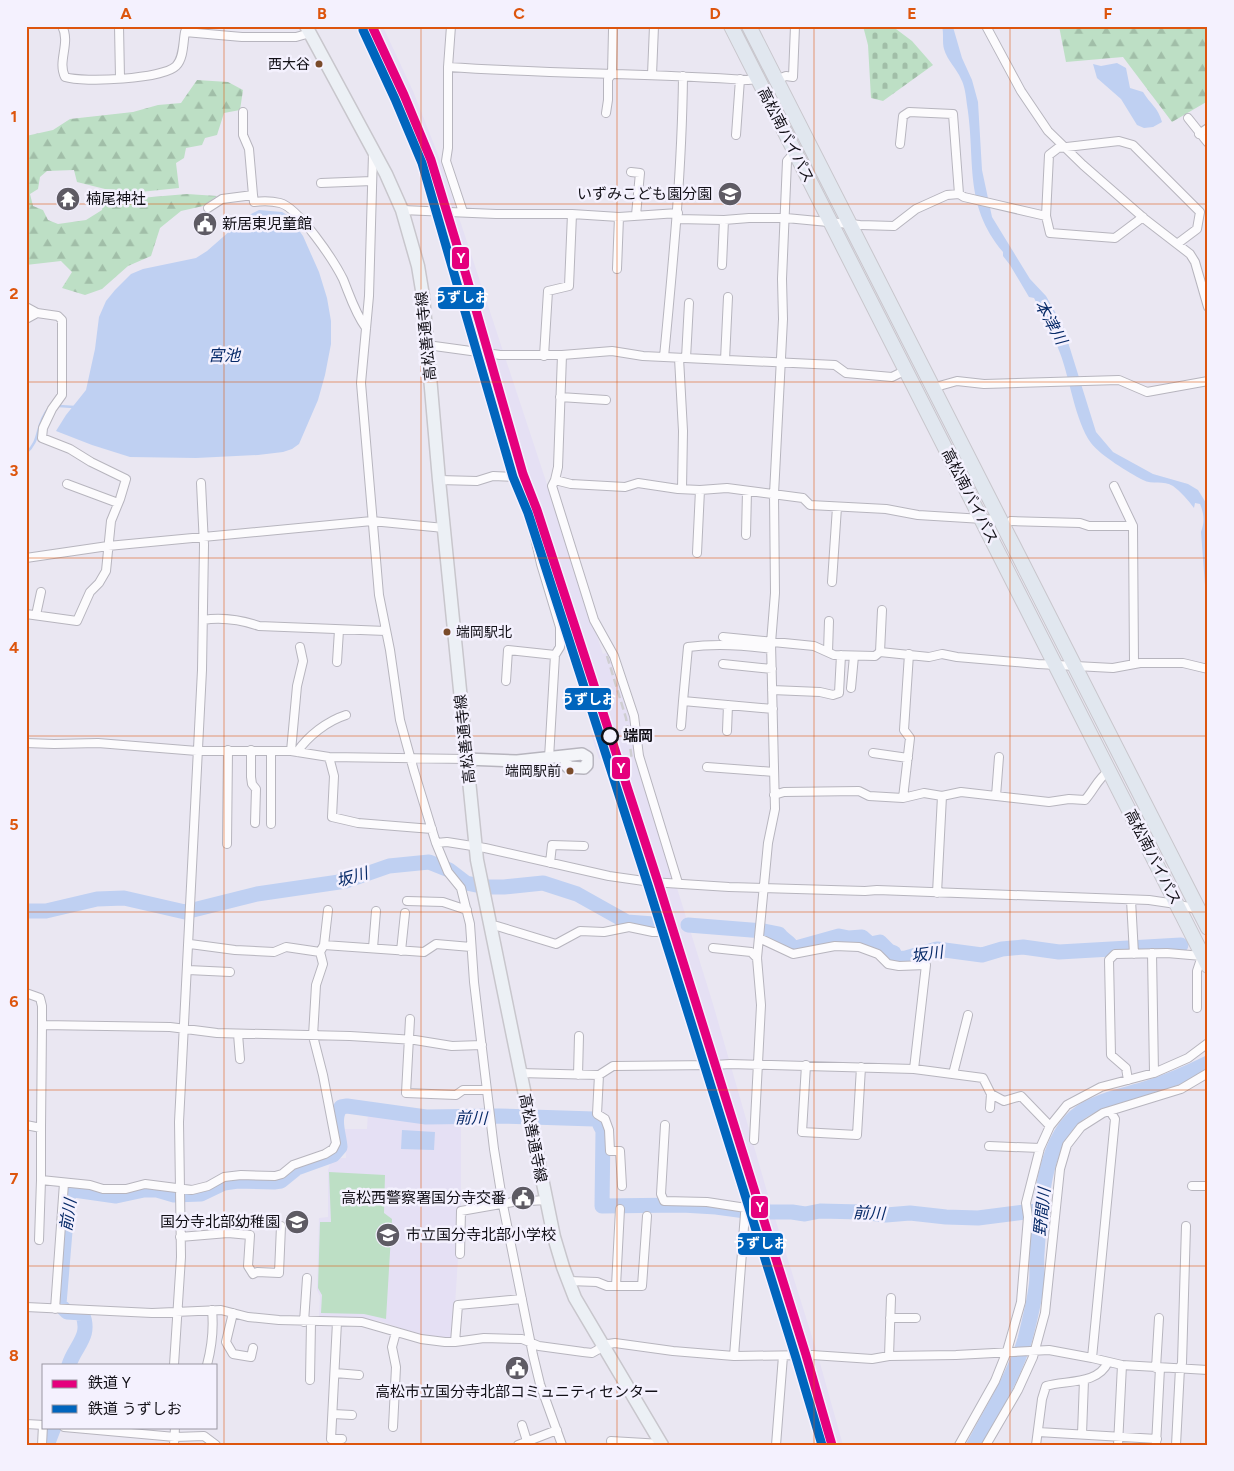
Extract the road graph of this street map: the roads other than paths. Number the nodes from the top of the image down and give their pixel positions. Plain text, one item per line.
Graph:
1 (62, 26) edge
2 (119, 26) edge
3 (451, 26) edge
4 (654, 26) edge
5 (731, 26) edge
6 (749, 26) edge
7 (795, 26) edge
8 (986, 26) edge
9 (308, 30) edge
10 (613, 30) dead end
11 (448, 67) junction
12 (612, 74) junction
13 (652, 75) junction
14 (684, 76) junction
15 (120, 78) junction
16 (758, 79) junction
17 (740, 80) junction
18 (775, 80) junction
19 (243, 112) dead end
20 (606, 113) dead end
21 (1188, 118) dead end
22 (1208, 128) edge
23 (1199, 134) junction
24 (736, 135) dead end
25 (1208, 143) edge
26 (900, 144) dead end
27 (1065, 148) junction
28 (374, 150) junction
29 (795, 152) junction
30 (631, 172) dead end
31 (372, 181) junction
32 (321, 183) dead end
33 (253, 195) junction
34 (962, 196) junction
35 (1208, 207) edge
36 (208, 208) dead end
37 (402, 210) junction
38 (463, 212) junction
39 (1200, 212) junction
40 (572, 214) junction
41 (636, 215) junction
42 (678, 216) junction
43 (1046, 216) junction
44 (619, 217) junction
45 (1142, 217) junction
46 (786, 218) junction
47 (724, 220) junction
48 (831, 222) junction
49 (849, 224) junction
50 (1178, 244) junction
51 (722, 265) dead end
52 (617, 269) dead end
53 (728, 297) dead end
54 (689, 304) dead end
55 (26, 307) edge
56 (1208, 307) edge
57 (36, 312) junction
58 (26, 319) edge
59 (366, 328) junction
60 (428, 345) junction
61 (562, 355) junction
62 (544, 356) junction
63 (664, 357) junction
64 (683, 358) junction
65 (725, 360) junction
66 (780, 363) junction
67 (906, 370) junction
68 (1208, 381) edge
69 (932, 388) junction
70 (560, 397) junction
71 (606, 400) dead end
72 (439, 480) junction
73 (555, 480) junction
74 (201, 483) dead end
75 (67, 484) dead end
76 (1114, 486) dead end
77 (682, 489) junction
78 (700, 490) junction
79 (748, 491) junction
80 (774, 494) junction
81 (118, 503) junction
82 (837, 507) junction
83 (372, 520) junction
84 (981, 520) junction
85 (1005, 520) junction
86 (1132, 526) junction
87 (444, 528) junction
88 (746, 535) dead end
89 (203, 537) junction
90 (108, 546) junction
91 (697, 553) dead end
92 (26, 558) edge
93 (832, 582) dead end
94 (41, 592) dead end
95 (882, 610) dead end
96 (26, 614) edge
97 (36, 615) junction
98 (203, 620) junction
99 (829, 621) dead end
100 (339, 630) junction
101 (386, 631) junction
102 (723, 637) dead end
103 (771, 646) junction
104 (300, 647) dead end
105 (828, 652) junction
106 (880, 652) junction
107 (909, 654) junction
108 (555, 655) junction
109 (841, 655) junction
110 (854, 656) junction
111 (337, 662) dead end
112 (722, 664) dead end
113 (1055, 664) junction
114 (1134, 664) junction
115 (1073, 665) junction
116 (1208, 669) edge
117 (772, 670) junction
118 (506, 680) dead end
119 (851, 688) dead end
120 (772, 690) junction
121 (683, 701) junction
122 (728, 705) junction
123 (772, 709) junction
124 (346, 715) dead end
125 (681, 726) dead end
126 (726, 731) dead end
127 (26, 743) edge
128 (228, 750) junction
129 (251, 750) junction
130 (197, 751) junction
131 (271, 751) junction
132 (294, 752) junction
133 (873, 753) dead end
134 (566, 756) dead end
135 (329, 757) junction
136 (999, 757) dead end
137 (411, 758) junction
138 (549, 758) junction
139 (908, 758) junction
140 (466, 759) junction
141 (707, 767) dead end
142 (1109, 771) junction
143 (774, 772) junction
144 (774, 795) junction
145 (942, 796) junction
146 (996, 796) junction
147 (903, 798) junction
148 (255, 823) dead end
149 (270, 824) dead end
150 (432, 830) junction
151 (436, 842) junction
152 (227, 844) dead end
153 (584, 846) dead end
154 (475, 847) junction
155 (550, 863) junction
156 (651, 882) junction
157 (678, 883) junction
158 (763, 888) junction
159 (937, 893) junction
160 (1130, 900) junction
161 (407, 901) dead end
162 (1176, 904) junction
163 (328, 910) dead end
164 (467, 910) junction
165 (376, 911) dead end
166 (1203, 911) edge
167 (405, 913) dead end
168 (490, 927) junction
169 (1208, 928) edge
170 (666, 932) junction
171 (759, 933) junction
172 (190, 944) junction
173 (324, 944) junction
174 (471, 946) junction
175 (373, 948) junction
176 (713, 948) dead end
177 (1133, 949) junction
178 (401, 951) junction
179 (320, 952) junction
180 (1152, 953) junction
181 (757, 958) junction
182 (1205, 961) edge
183 (188, 970) junction
184 (230, 972) dead end
185 (26, 993) edge
186 (1197, 1008) dead end
187 (968, 1015) dead end
188 (410, 1019) dead end
189 (42, 1025) junction
190 (184, 1028) junction
191 (238, 1034) junction
192 (313, 1036) junction
193 (579, 1036) dead end
194 (408, 1040) junction
195 (1208, 1043) edge
196 (482, 1046) junction
197 (240, 1059) dead end
198 (759, 1064) junction
199 (708, 1065) junction
200 (806, 1065) junction
201 (861, 1067) junction
202 (914, 1069) junction
203 (1154, 1073) junction
204 (520, 1074) junction
205 (953, 1074) junction
206 (1208, 1074) edge
207 (578, 1075) junction
208 (599, 1075) junction
209 (1128, 1080) junction
210 (487, 1090) junction
211 (991, 1094) junction
212 (990, 1108) dead end
213 (1110, 1111) junction
214 (665, 1125) dead end
215 (26, 1126) edge
216 (1050, 1126) junction
217 (41, 1128) junction
218 (754, 1140) dead end
219 (989, 1146) dead end
220 (1040, 1148) junction
221 (41, 1180) junction
222 (64, 1183) junction
223 (622, 1186) dead end
224 (1192, 1186) dead end
225 (1208, 1186) edge
226 (180, 1188) junction
227 (546, 1200) junction
228 (503, 1204) junction
229 (746, 1208) junction
230 (620, 1209) dead end
231 (647, 1216) dead end
232 (281, 1226) dead end
233 (1186, 1226) dead end
234 (180, 1236) junction
235 (40, 1240) dead end
236 (460, 1254) dead end
237 (307, 1278) dead end
238 (569, 1281) junction
239 (616, 1286) junction
240 (891, 1298) dead end
241 (522, 1299) junction
242 (26, 1307) edge
243 (55, 1309) junction
244 (212, 1310) junction
245 (177, 1312) junction
246 (233, 1313) junction
247 (890, 1318) junction
248 (916, 1318) dead end
249 (1159, 1318) dead end
250 (308, 1322) junction
251 (337, 1322) junction
252 (396, 1332) junction
253 (456, 1342) junction
254 (531, 1342) junction
255 (603, 1347) junction
256 (253, 1348) dead end
257 (1033, 1350) junction
258 (1008, 1351) junction
259 (734, 1356) junction
260 (783, 1356) junction
261 (889, 1356) junction
262 (1092, 1358) junction
263 (1108, 1362) junction
264 (174, 1364) edge
265 (207, 1364) edge
266 (1122, 1365) junction
267 (1158, 1368) junction
268 (1180, 1368) junction
269 (1208, 1370) edge
270 (335, 1373) junction
271 (359, 1375) dead end
272 (310, 1380) dead end
273 (1084, 1380) junction
274 (333, 1414) junction
275 (352, 1415) dead end
276 (26, 1424) edge
277 (522, 1424) dead end
278 (42, 1425) edge
279 (393, 1427) dead end
280 (43, 1428) edge
281 (72, 1428) edge
282 (175, 1428) edge
283 (557, 1430) junction
284 (1038, 1432) junction
285 (1082, 1434) junction
286 (1096, 1435) junction
287 (342, 1439) dead end
288 (1118, 1440) edge
289 (175, 1441) edge
290 (611, 1441) dead end
291 (1156, 1442) edge
292 (521, 1444) edge
293 (662, 1444) edge
294 (42, 1445) edge
295 (216, 1445) edge
296 (562, 1445) edge
297 (776, 1445) edge
298 (959, 1445) edge
299 (986, 1445) edge
300 (1036, 1445) edge
301 (1095, 1445) edge
302 (1176, 1445) edge

1 - 15 street
2 - 15 street
3 - 11 street
4 - 13 street
5 - 16 highway, 高松南バイパス
6 - 18 highway, 高松南バイパス
7 - 18 street
8 - 27 street
9 - 15 street
9 - 28 main road, 高松善通寺線
10 - 12 street
11 - 12 street
11 - 38 street
12 - 13 street
12 - 20 street
13 - 14 street
14 - 17 street
14 - 42 street
16 - 17 street
16 - 29 highway, 高松南バイパス
17 - 24 street
18 - 49 highway, 高松南バイパス
19 - 33 street
21 - 23 street
22 - 23 street
23 - 25 street
26 - 34 street
27 - 39 street
27 - 43 street
27 - 45 street
28 - 31 street
28 - 37 main road, 高松善通寺線
29 - 46 street
29 - 48 highway, 高松南バイパス
30 - 41 street
31 - 32 street
31 - 59 street
33 - 36 street
33 - 59 street
34 - 43 street
34 - 49 street
35 - 39 street
37 - 38 street
37 - 60 main road, 高松善通寺線
38 - 40 street
39 - 50 street
40 - 44 street
40 - 62 street
41 - 42 street
41 - 44 street
42 - 47 street
42 - 63 street
43 - 45 street
44 - 52 street
45 - 50 street
46 - 47 street
46 - 48 street
46 - 66 street
47 - 51 street
48 - 49 street
48 - 67 highway, 高松南バイパス
49 - 69 highway, 高松南バイパス
50 - 56 street
53 - 65 street
54 - 64 street
55 - 57 street
57 - 58 street
57 - 81 street
59 - 83 street
60 - 62 street
60 - 72 main road, 高松善通寺線
61 - 62 street
61 - 63 street
61 - 70 street
63 - 64 street
64 - 65 street
64 - 77 street
65 - 66 street
66 - 67 street
66 - 80 street
67 - 84 highway, 高松南バイパス
68 - 69 street
69 - 85 highway, 高松南バイパス
70 - 71 street
70 - 73 street
72 - 87 main road, 高松善通寺線
72 - 108 street
73 - 77 street
73 - 157 street
74 - 89 street
75 - 81 street
76 - 86 street
77 - 78 street
78 - 79 street
78 - 91 street
79 - 80 street
79 - 88 street
80 - 82 street
80 - 103 street
81 - 90 street
82 - 84 street
82 - 93 street
83 - 87 street
83 - 89 street
83 - 101 street
84 - 85 street
84 - 113 highway, 高松南バイパス
85 - 86 street
85 - 115 highway, 高松南バイパス
86 - 114 street
87 - 140 main road, 高松善通寺線
89 - 90 street
89 - 98 street
90 - 92 street
90 - 97 street
94 - 97 street
95 - 106 street
96 - 97 street
98 - 100 street
98 - 130 street
99 - 105 street
100 - 101 street
100 - 111 street
101 - 137 street
102 - 103 street
103 - 105 street
103 - 117 street
103 - 121 street
104 - 132 street
105 - 109 street
106 - 107 street
106 - 110 street
107 - 113 street
107 - 139 street
108 - 118 street
108 - 138 street
109 - 110 street
109 - 120 street
110 - 119 street
112 - 117 street
113 - 115 street
113 - 142 highway, 高松南バイパス
114 - 115 street
114 - 116 street
115 - 166 highway, 高松南バイパス
117 - 120 street
120 - 123 street
121 - 122 street
121 - 125 street
122 - 123 street
122 - 126 street
123 - 143 street
124 - 132 street
127 - 130 street
128 - 129 street
128 - 130 street
128 - 152 street
129 - 131 street
129 - 148 street
130 - 172 street
131 - 132 street
131 - 149 street
132 - 135 street
133 - 139 street
134 - 138 main road
135 - 137 street
135 - 150 street
136 - 146 street
137 - 140 street
137 - 150 street
138 - 140 main road
139 - 147 street
140 - 154 main road, 高松善通寺線
141 - 143 street
142 - 146 street
142 - 162 highway, 高松南バイパス
143 - 144 street
144 - 147 street
144 - 158 street
145 - 146 street
145 - 147 street
145 - 159 street
150 - 151 street
151 - 154 street
151 - 164 street
153 - 155 street
154 - 155 street
154 - 168 main road, 高松善通寺線
155 - 156 street
156 - 157 street
156 - 170 street
157 - 158 street
158 - 159 street
158 - 171 street
159 - 160 street
160 - 162 street
160 - 177 street
161 - 164 street
162 - 166 street
162 - 182 highway, 高松南バイパス
163 - 173 street
164 - 174 street
165 - 175 street
166 - 169 highway, 高松南バイパス
167 - 178 street
168 - 170 street
168 - 204 main road, 高松善通寺線
170 - 199 street
171 - 181 street
171 - 202 street
172 - 179 street
172 - 183 street
173 - 175 street
173 - 179 street
174 - 178 street
174 - 196 street
175 - 178 street
176 - 181 street
177 - 180 street
177 - 209 street
179 - 192 street
180 - 182 street
180 - 203 street
181 - 198 street
182 - 186 street
183 - 184 street
183 - 190 street
185 - 189 street
187 - 205 street
188 - 194 street
189 - 190 street
189 - 217 street
190 - 191 street
190 - 226 street
191 - 192 street
191 - 197 street
192 - 194 street
192 - 226 street
193 - 207 street
194 - 196 street
194 - 210 street
195 - 203 street
196 - 210 street
198 - 199 street
198 - 200 street
198 - 218 street
199 - 208 street
199 - 229 street
200 - 201 street
200 - 201 street
201 - 202 street
202 - 205 street
203 - 209 street
204 - 207 street
204 - 227 main road, 高松善通寺線
205 - 211 street
206 - 213 street
207 - 208 street
208 - 223 street
209 - 216 street
210 - 228 street
211 - 212 street
211 - 216 street
213 - 257 street
213 - 262 street
214 - 229 street
215 - 217 street
216 - 220 street
217 - 221 street
219 - 220 street
220 - 258 street
221 - 222 street
221 - 235 street
222 - 226 street
222 - 243 street
224 - 225 street
226 - 234 street
227 - 228 street
227 - 238 main road, 高松善通寺線
228 - 236 street
228 - 241 street
229 - 259 street
230 - 239 street
231 - 239 street
232 - 234 street
233 - 268 street
234 - 245 street
237 - 250 street
238 - 239 street
238 - 255 main road, 高松善通寺線
240 - 247 street
241 - 253 street
241 - 254 street
242 - 243 street
243 - 245 street
244 - 245 street
244 - 246 street
244 - 265 street
245 - 264 street
246 - 250 street
246 - 256 street
247 - 248 street
247 - 261 street
249 - 267 street
250 - 251 street
250 - 272 street
251 - 252 street
251 - 270 street
252 - 253 street
252 - 279 street
253 - 254 street
254 - 255 street
254 - 283 street
255 - 259 street
255 - 293 main road, 高松善通寺線
257 - 258 street
257 - 262 street
257 - 299 street
258 - 261 street
258 - 298 street
259 - 260 street
260 - 261 street
260 - 297 street
262 - 263 street
263 - 266 street
263 - 273 street
266 - 267 street
266 - 288 street
267 - 268 street
267 - 291 street
268 - 269 street
268 - 302 street
270 - 271 street
270 - 274 street
273 - 284 street
273 - 285 street
274 - 275 street
274 - 287 street
276 - 278 street
277 - 292 street
280 - 294 street
281 - 289 street
282 - 289 street
283 - 292 street
283 - 296 street
284 - 285 street
284 - 300 street
285 - 286 street
286 - 288 street
286 - 301 street
288 - 291 street
289 - 295 street
290 - 293 street

